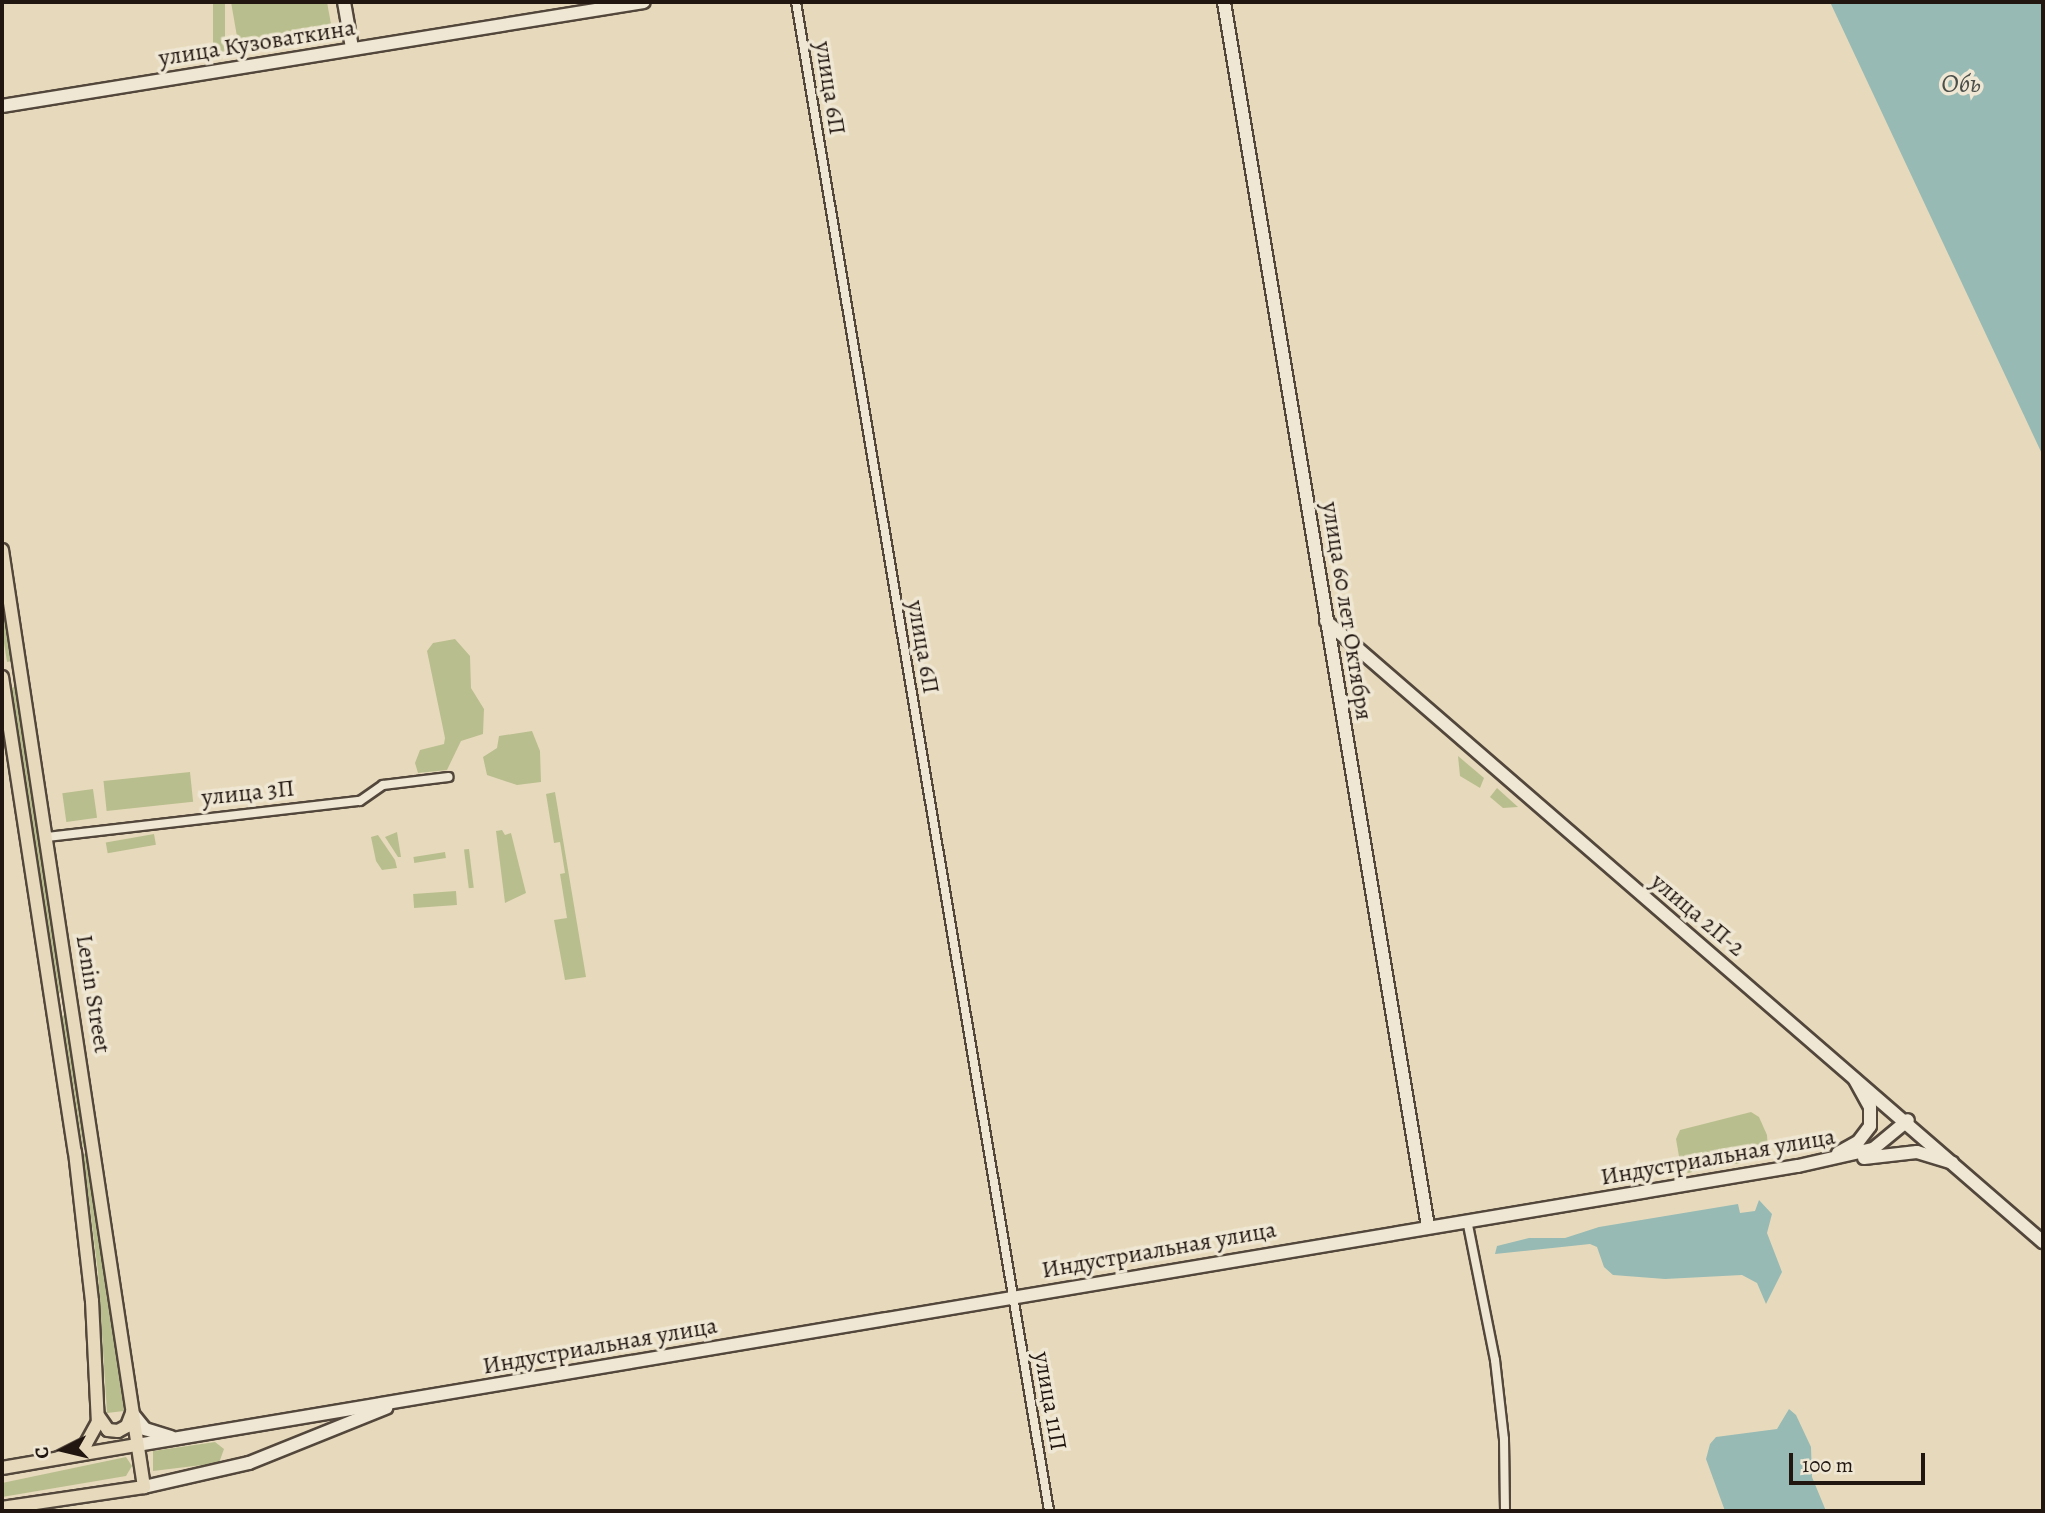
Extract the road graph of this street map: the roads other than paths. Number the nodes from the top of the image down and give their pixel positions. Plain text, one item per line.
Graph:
1 (344, 2) edge
2 (644, 2) edge
3 (796, 2) edge
4 (1224, 2) edge
5 (352, 48) junction
6 (2, 106) edge
7 (2, 550) edge
8 (1326, 621) junction
9 (21, 673) junction
10 (2, 676) edge
11 (449, 777) dead end
12 (47, 837) junction
13 (73, 1003) junction
14 (53, 1007) junction
15 (1845, 1066) junction
16 (1908, 1120) junction
17 (1798, 1166) junction
18 (1964, 1168) junction
19 (1466, 1220) junction
20 (1428, 1226) junction
21 (2043, 1241) edge
22 (1012, 1298) junction
23 (406, 1401) junction
24 (132, 1412) junction
25 (99, 1417) junction
26 (181, 1438) junction
27 (137, 1445) junction
28 (58, 1458) junction
29 (2, 1468) edge
30 (144, 1487) junction
31 (2, 1508) edge
32 (12, 1509) edge
33 (1049, 1511) edge
34 (1504, 1511) edge

1 - 5 main road
2 - 5 main road, улица Кузоваткина
3 - 22 street, улица 6П
4 - 8 main road, улица 60 лет Октября
5 - 6 main road, улица Кузоваткина
7 - 9 main road, Lenin Street
8 - 15 main road, улица 2П-2
8 - 20 main road, улица 60 лет Октября
9 - 10 street
9 - 12 main road, Lenin Street
10 - 14 main road, Lenin Street
11 - 12 street, улица 3П
12 - 13 main road, Lenin Street
13 - 14 main road
13 - 24 main road, Lenin Street
14 - 25 main road, Lenin Street
15 - 16 main road, улица 2П-2
15 - 17 main road
16 - 17 main road, Индустриальная улица
16 - 18 main road, улица 2П-2
17 - 18 main road
17 - 19 main road, Индустриальная улица
18 - 21 main road, улица 2П-2
19 - 20 main road, Индустриальная улица
19 - 34 street
20 - 22 main road, Индустриальная улица
22 - 23 main road, Индустриальная улица
22 - 33 street, улица 11П
23 - 26 main road, Индустриальная улица
23 - 30 main road, Индустриальная улица
24 - 25 main road
24 - 26 main road
24 - 27 main road, Lenin Street
25 - 28 main road
26 - 27 main road, Индустриальная улица
27 - 28 main road, Индустриальная улица
27 - 30 main road, Lenin Street
28 - 29 main road, Индустриальная улица
30 - 32 main road, Индустриальная улица
31 - 32 main road, Индустриальная улица

